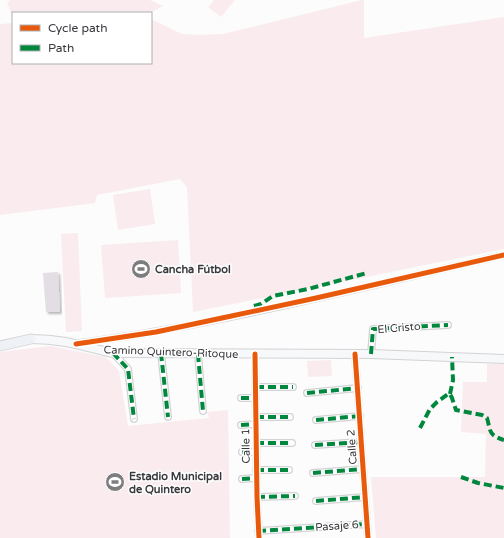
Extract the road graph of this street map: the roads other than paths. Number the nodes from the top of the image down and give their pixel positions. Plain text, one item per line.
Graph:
1 (504, 254) edge
2 (448, 325) dead end
3 (31, 339) junction
4 (0, 342) edge
5 (76, 344) junction
6 (0, 346) edge
7 (113, 353) junction
8 (161, 353) junction
9 (198, 354) junction
10 (255, 354) junction
11 (355, 354) junction
12 (371, 354) junction
13 (504, 359) edge
14 (256, 387) junction
15 (293, 387) dead end
16 (358, 388) junction
17 (307, 393) dead end
18 (241, 398) dead end
19 (256, 398) junction
20 (203, 411) dead end
21 (360, 416) junction
22 (168, 417) dead end
23 (256, 417) junction
24 (290, 417) dead end
25 (134, 419) dead end
26 (316, 420) dead end
27 (241, 424) dead end
28 (256, 424) junction
29 (361, 442) junction
30 (256, 443) junction
31 (292, 443) dead end
32 (315, 445) dead end
33 (242, 452) dead end
34 (256, 452) junction
35 (363, 469) junction
36 (256, 470) junction
37 (290, 470) dead end
38 (313, 473) dead end
39 (242, 478) dead end
40 (257, 478) junction
41 (295, 496) dead end
42 (257, 497) junction
43 (365, 497) junction
44 (316, 501) dead end
45 (367, 524) junction
46 (258, 531) junction
47 (259, 538) edge
48 (368, 538) edge

1 - 5 street
2 - 12 street, El Cristo
3 - 4 main road, Camino Quintero-Ritoque
3 - 5 main road, Camino Quintero-Ritoque
3 - 6 main road, Camino Quintero-Ritoque
5 - 7 main road, Camino Quintero-Ritoque
7 - 8 main road, Camino Quintero-Ritoque
7 - 25 street
8 - 9 main road, Camino Quintero-Ritoque
8 - 22 street
9 - 10 main road, Camino Quintero-Ritoque
9 - 20 street
10 - 11 main road, Camino Quintero-Ritoque
10 - 14 street, Calle 1
11 - 12 main road, Camino Quintero-Ritoque
11 - 16 street, Calle 2
12 - 13 main road, Camino Quintero-Ritoque
14 - 15 street
14 - 19 street, Calle 1
16 - 17 street
16 - 21 street, Calle 2
18 - 19 street
19 - 23 street, Calle 1
21 - 26 street
21 - 29 street, Calle 2
23 - 24 street
23 - 28 street, Calle 1
27 - 28 street
28 - 30 street, Calle 1
29 - 32 street
29 - 35 street, Calle 2
30 - 31 street
30 - 34 street, Calle 1
33 - 34 street
34 - 36 street, Calle 1
35 - 38 street
35 - 43 street, Calle 2
36 - 37 street
36 - 40 street, Calle 1
39 - 40 street
40 - 42 street, Calle 1
41 - 42 street
42 - 46 street, Calle 1
43 - 44 street
43 - 45 street, Calle 2
45 - 46 street, Pasaje 6
45 - 48 street, Calle 2
46 - 47 street, Calle 1

